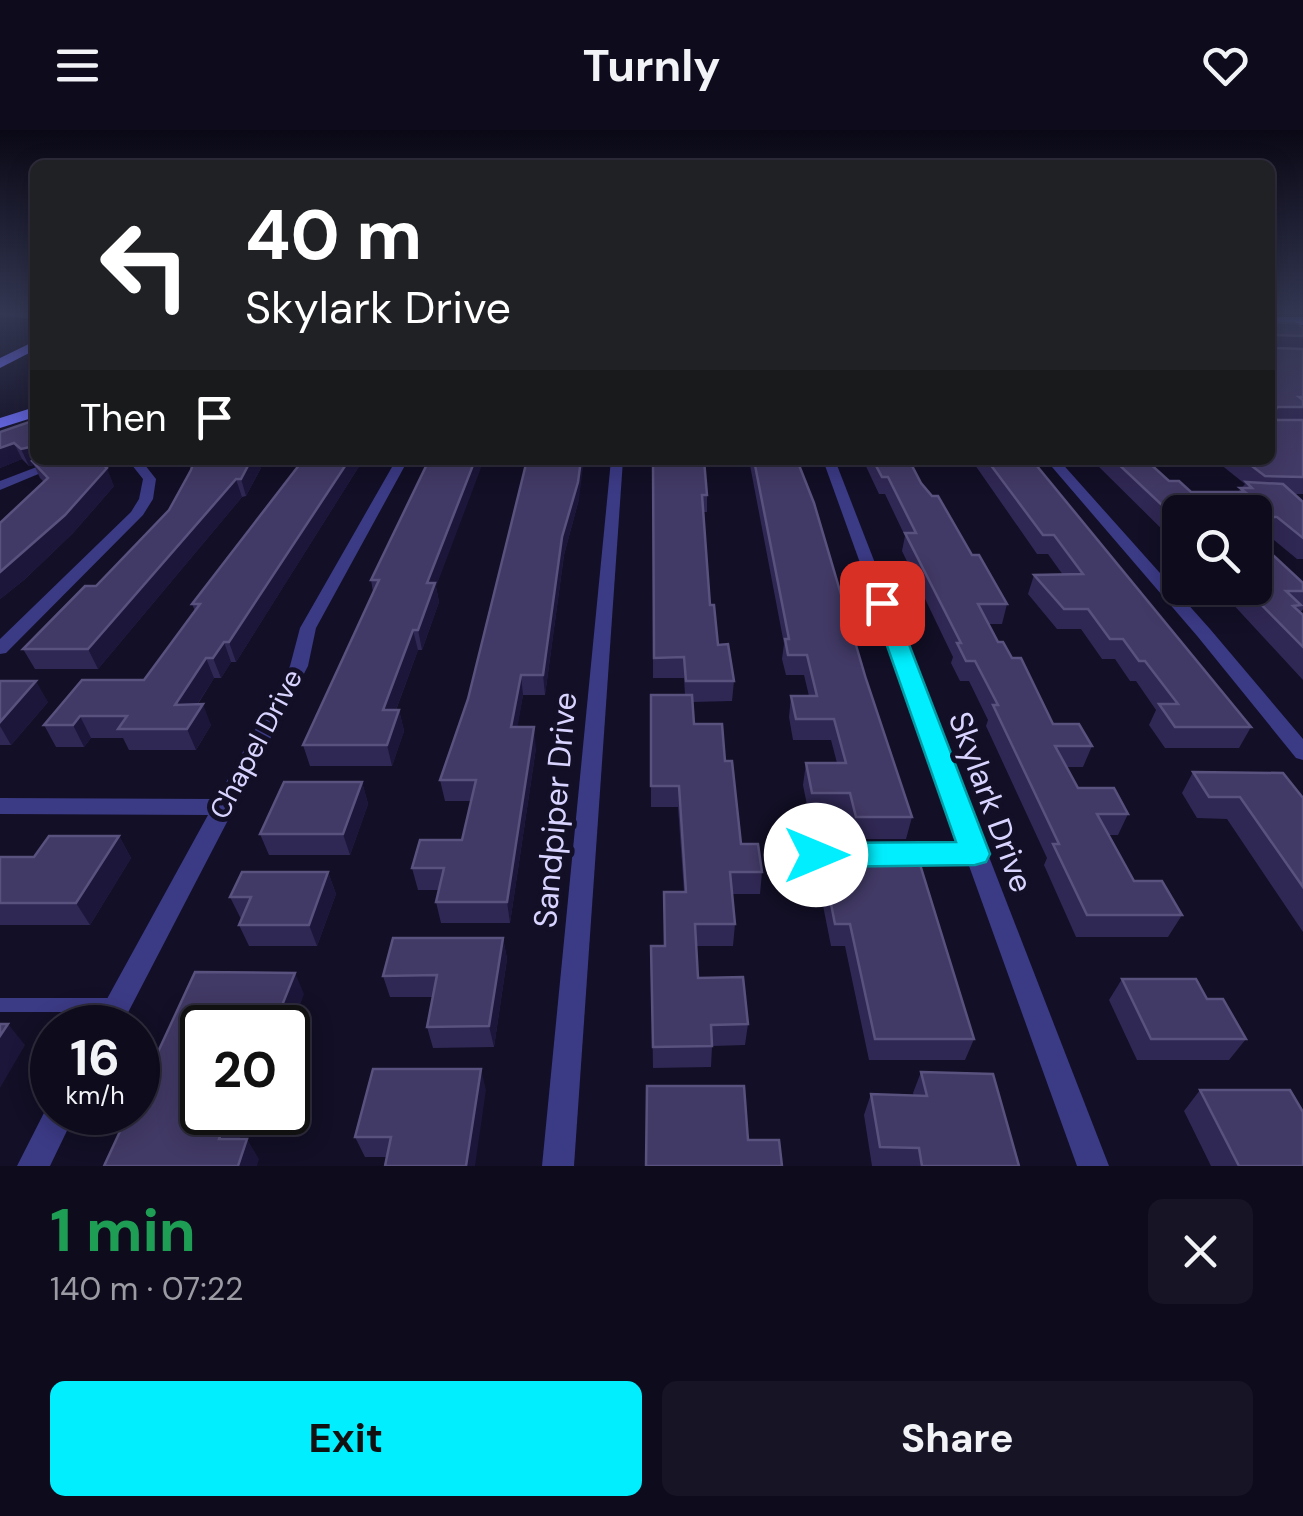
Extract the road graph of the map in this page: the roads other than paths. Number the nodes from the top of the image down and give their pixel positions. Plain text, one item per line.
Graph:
1 (30, 413) edge
2 (0, 422) edge
3 (30, 424) edge
4 (0, 434) edge
5 (53, 465) edge
6 (138, 465) edge
7 (399, 465) edge
8 (617, 465) edge
9 (831, 465) edge
10 (1056, 465) edge
11 (0, 486) edge
12 (0, 649) edge
13 (1303, 754) edge
14 (0, 806) edge
15 (223, 807) junction
16 (975, 854) junction
17 (816, 855) dead end
18 (0, 1005) edge
19 (117, 1005) edge
20 (30, 1008) edge
21 (49, 1135) edge
22 (33, 1166) edge
23 (558, 1166) edge
24 (1093, 1166) edge

1 - 2 street
3 - 4 street
5 - 11 street
6 - 12 street
7 - 15 street, Chapel Drive
8 - 23 street, Sandpiper Drive
9 - 16 street, Skylark Drive
10 - 13 street
14 - 15 street
15 - 19 street, Chapel Drive
16 - 17 lane
16 - 24 street, Skylark Drive
18 - 20 lane
21 - 22 street

